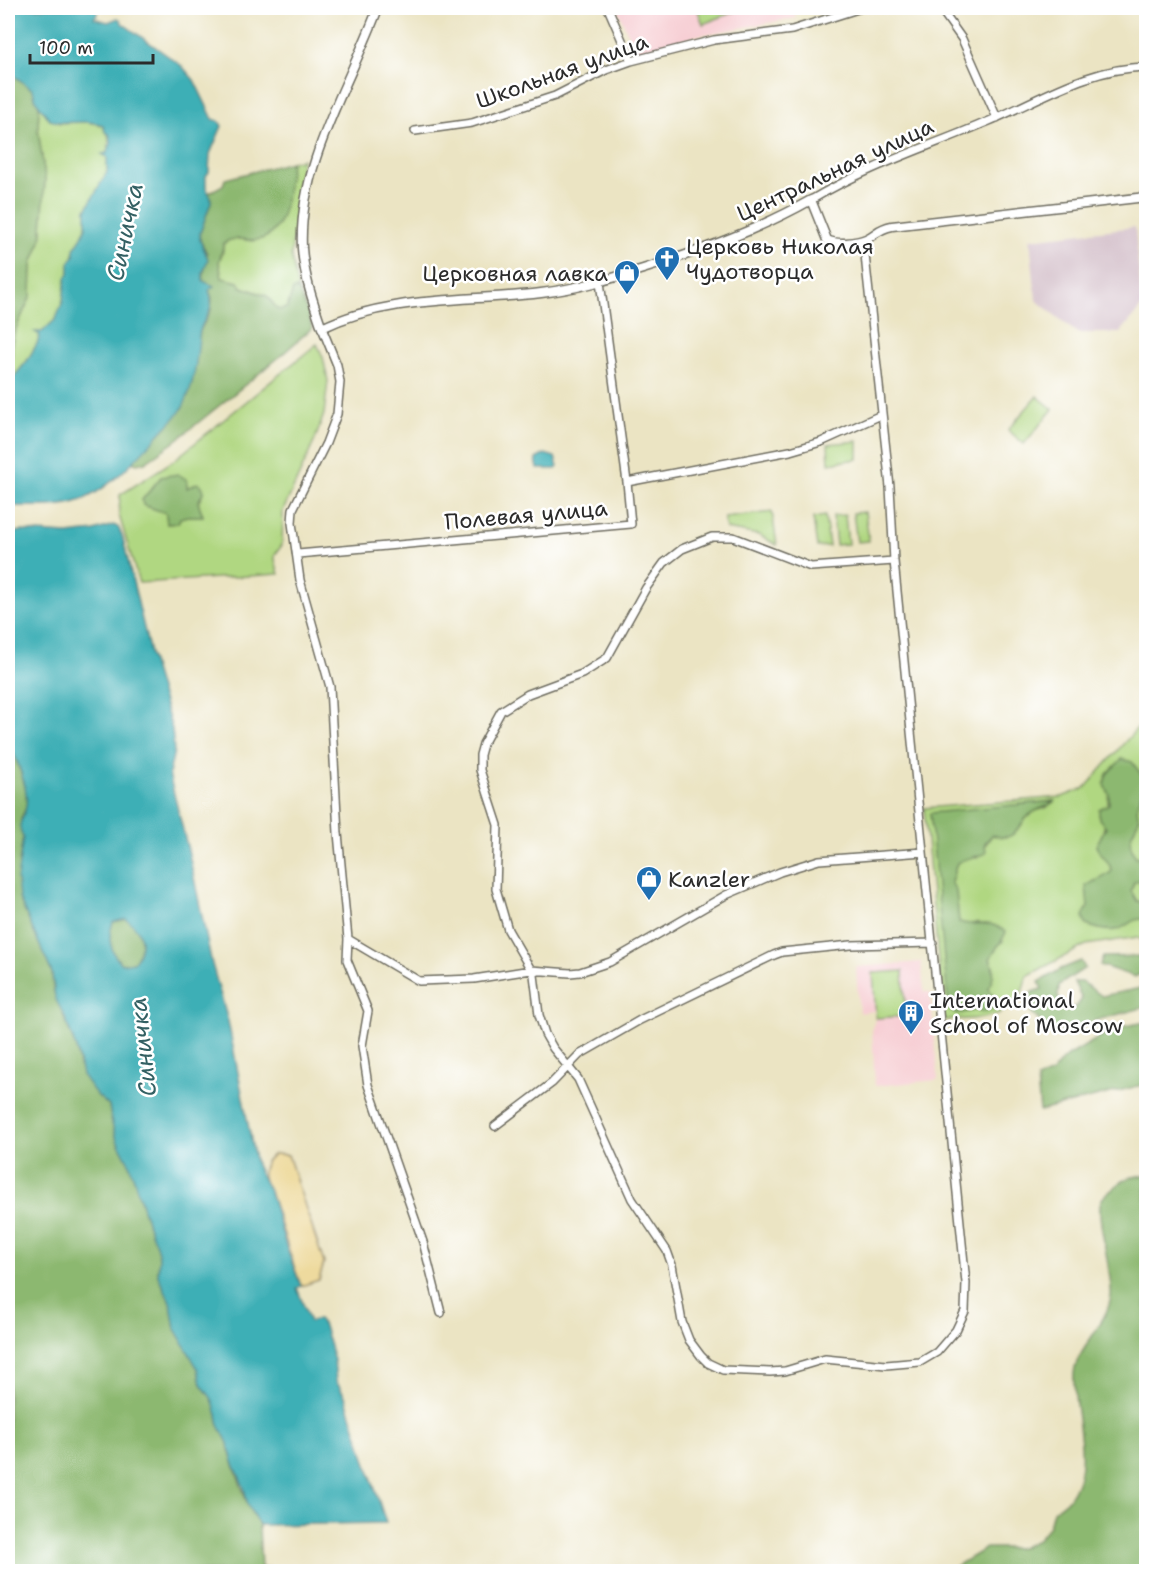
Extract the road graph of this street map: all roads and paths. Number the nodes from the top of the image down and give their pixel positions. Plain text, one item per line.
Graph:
1 (378, 8) edge
2 (608, 8) edge
3 (861, 8) edge
4 (940, 8) edge
5 (631, 61) junction
6 (1146, 67) edge
7 (997, 118) junction
8 (415, 131) dead end
9 (1146, 197) edge
10 (811, 200) junction
11 (868, 239) junction
12 (600, 282) junction
13 (322, 328) junction
14 (881, 415) junction
15 (627, 482) junction
16 (298, 554) junction
17 (894, 561) junction
18 (922, 852) junction
19 (348, 939) junction
20 (933, 942) junction
21 (531, 970) junction
22 (568, 1067) junction
23 (495, 1126) dead end
24 (441, 1313) dead end

1 - 13 street
2 - 5 street
3 - 5 street, Школьная улица
4 - 7 street
5 - 8 street, Школьная улица
6 - 7 street, Центральная улица
7 - 10 street, Центральная улица
9 - 11 street
10 - 11 street
10 - 12 street, Центральная улица
11 - 14 street
12 - 13 street, Центральная улица
12 - 15 street
13 - 16 street
14 - 15 street, Полевая улица
14 - 17 street
15 - 16 street, Полевая улица
16 - 19 street
17 - 18 street
17 - 21 street
18 - 20 street
18 - 21 street
19 - 21 street
19 - 24 street
20 - 22 street
20 - 22 street
21 - 22 street
22 - 23 street

